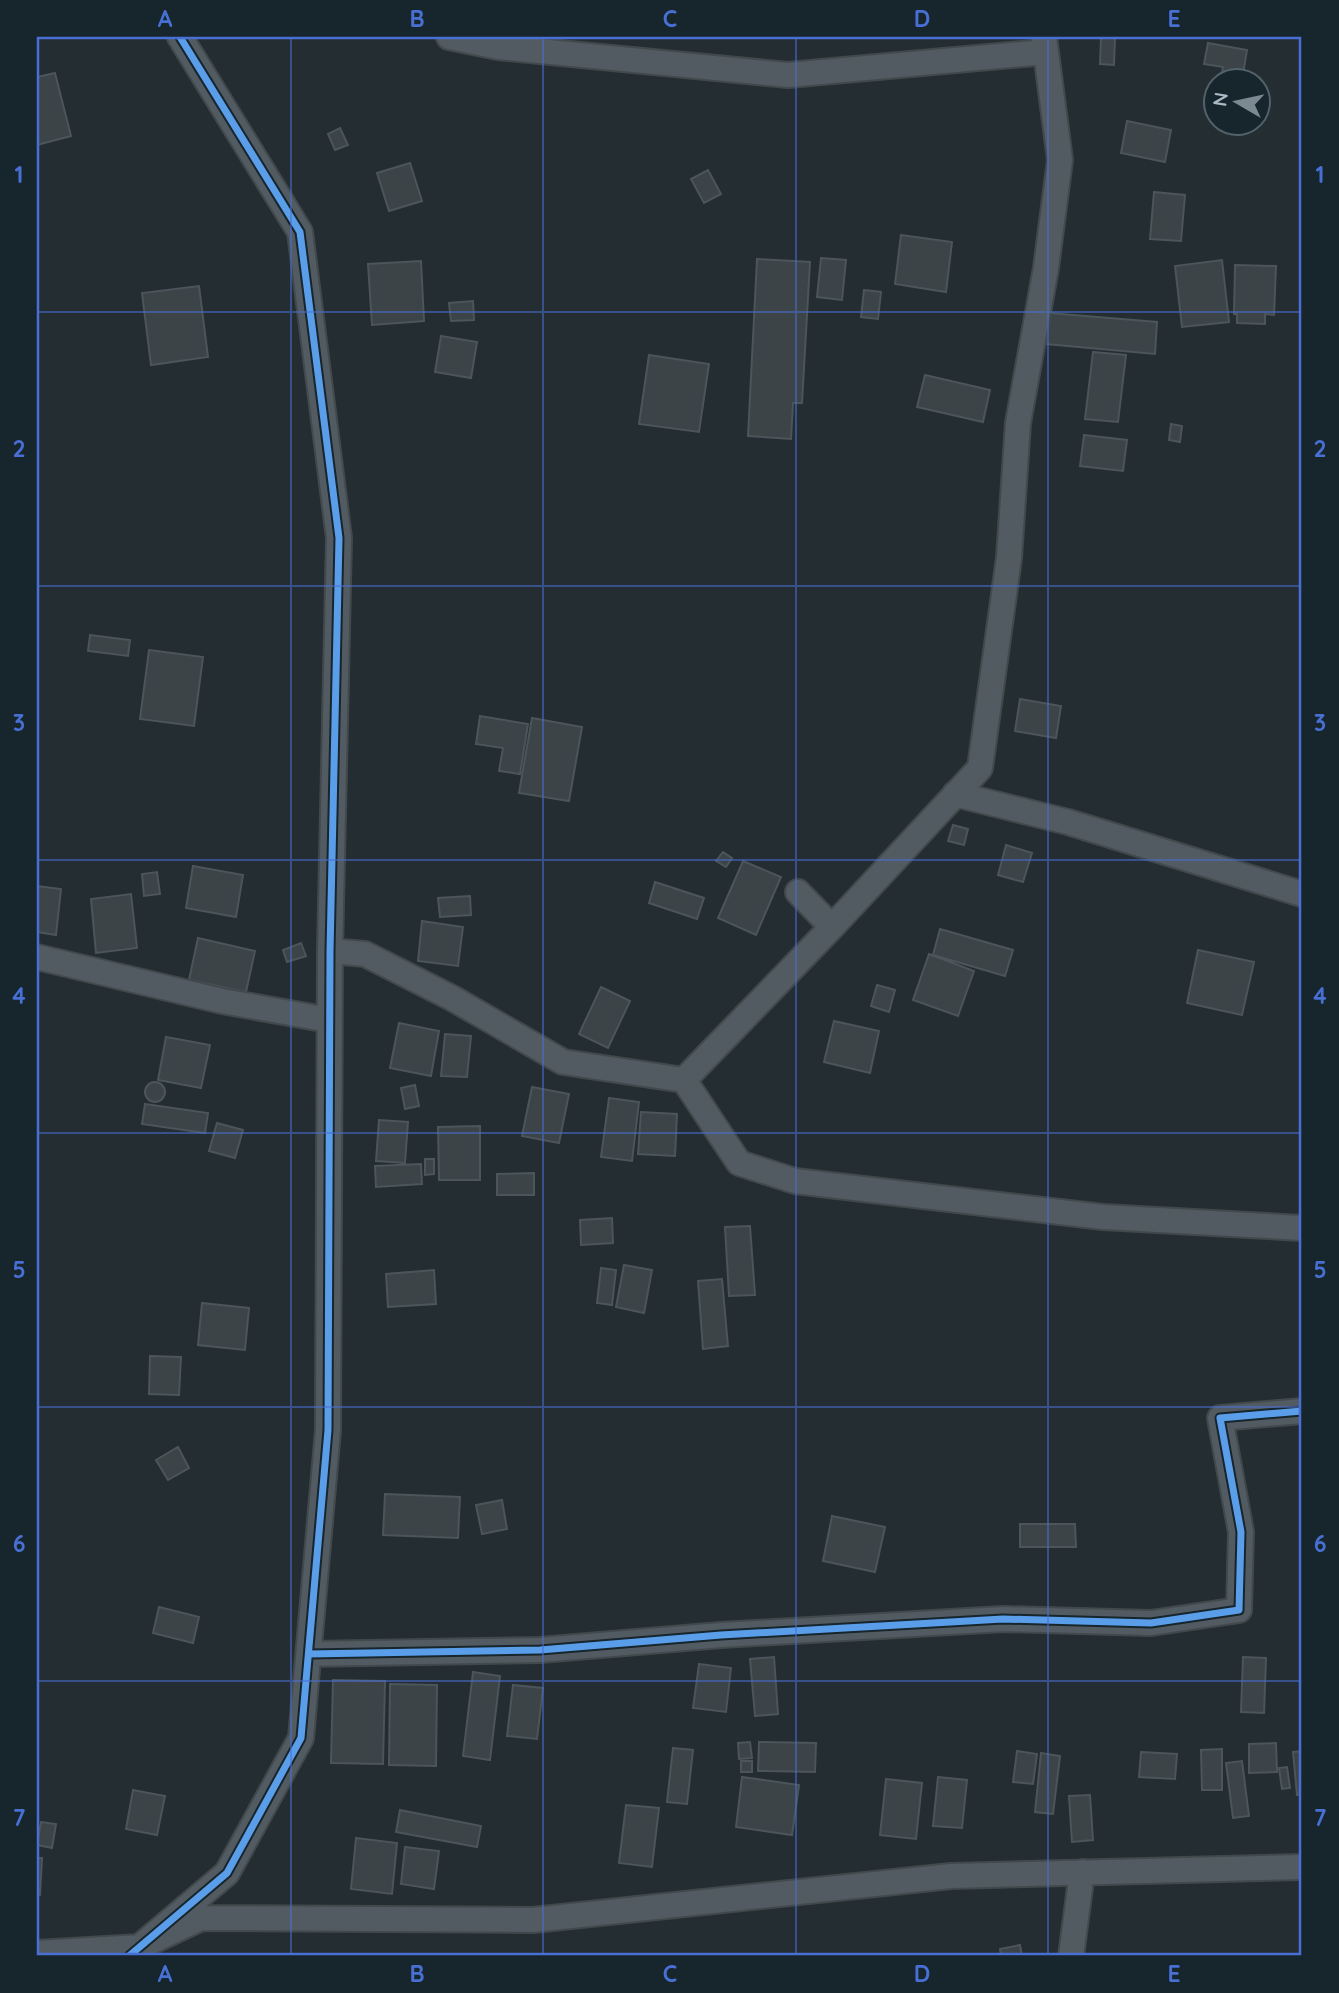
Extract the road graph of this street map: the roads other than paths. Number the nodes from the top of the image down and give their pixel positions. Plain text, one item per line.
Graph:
1 (180, 37) edge
2 (449, 37) edge
3 (1044, 45) edge
4 (955, 794) junction
5 (798, 892) dead end
6 (1302, 894) edge
7 (832, 927) junction
8 (330, 951) junction
9 (37, 957) edge
10 (329, 1020) junction
11 (684, 1080) junction
12 (1302, 1228) edge
13 (1302, 1411) edge
14 (309, 1654) junction
15 (1302, 1867) edge
16 (1082, 1872) junction
17 (135, 1952) edge
18 (37, 1953) edge
19 (1071, 1956) edge

1 - 8 street
2 - 3 street
3 - 4 street
4 - 6 street
4 - 7 street
5 - 7 street
7 - 11 street
8 - 10 street
8 - 11 street
9 - 10 street
10 - 14 street
11 - 12 street
13 - 14 street
14 - 17 street
15 - 16 street
16 - 17 street
16 - 19 street
17 - 18 street

